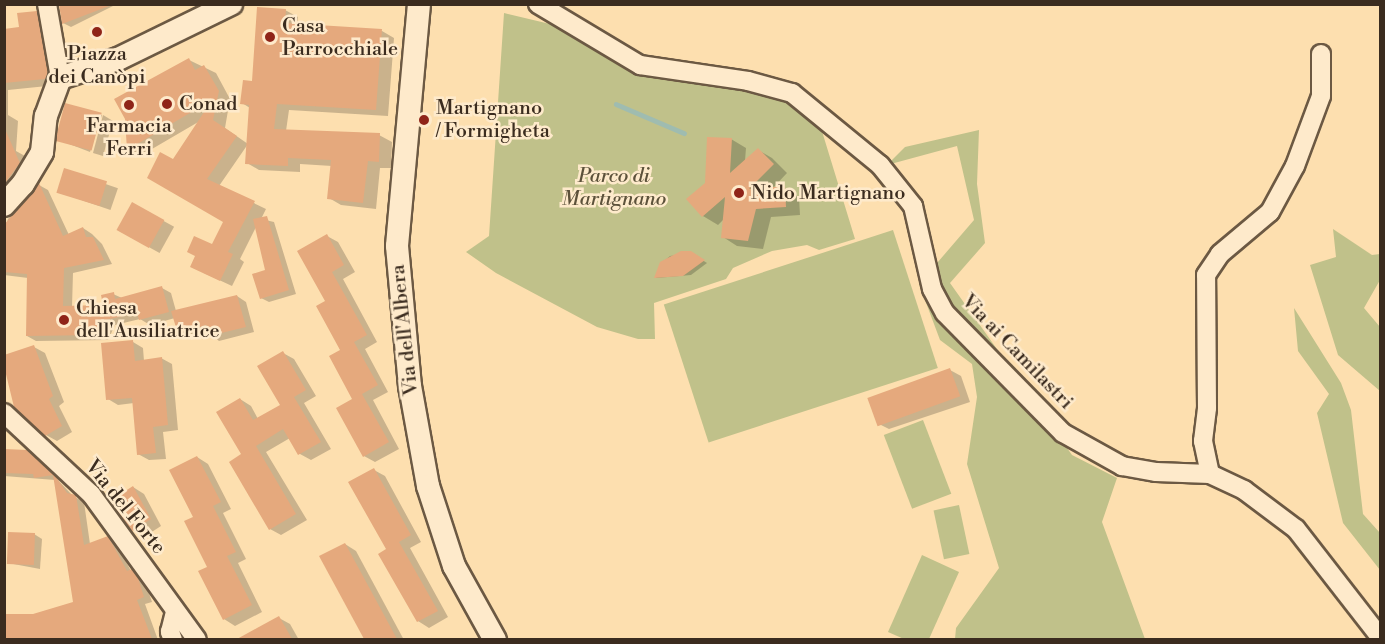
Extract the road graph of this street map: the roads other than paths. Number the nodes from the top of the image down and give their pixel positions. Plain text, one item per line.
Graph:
1 (47, 4) edge
2 (231, 4) edge
3 (419, 4) edge
4 (538, 4) edge
5 (1321, 54) dead end
6 (60, 78) junction
7 (4, 205) edge
8 (4, 413) edge
9 (1210, 474) junction
10 (175, 612) junction
11 (1380, 637) edge
12 (173, 639) edge
13 (197, 639) edge
14 (495, 639) edge

1 - 6 street
2 - 6 street
3 - 14 street, Via dell'Albera
4 - 9 street, Via ai Camilastri
5 - 9 street
6 - 7 street
8 - 10 street, Via del Forte
9 - 11 street, Via ai Camilastri
10 - 12 street
10 - 13 street, Via del Forte

